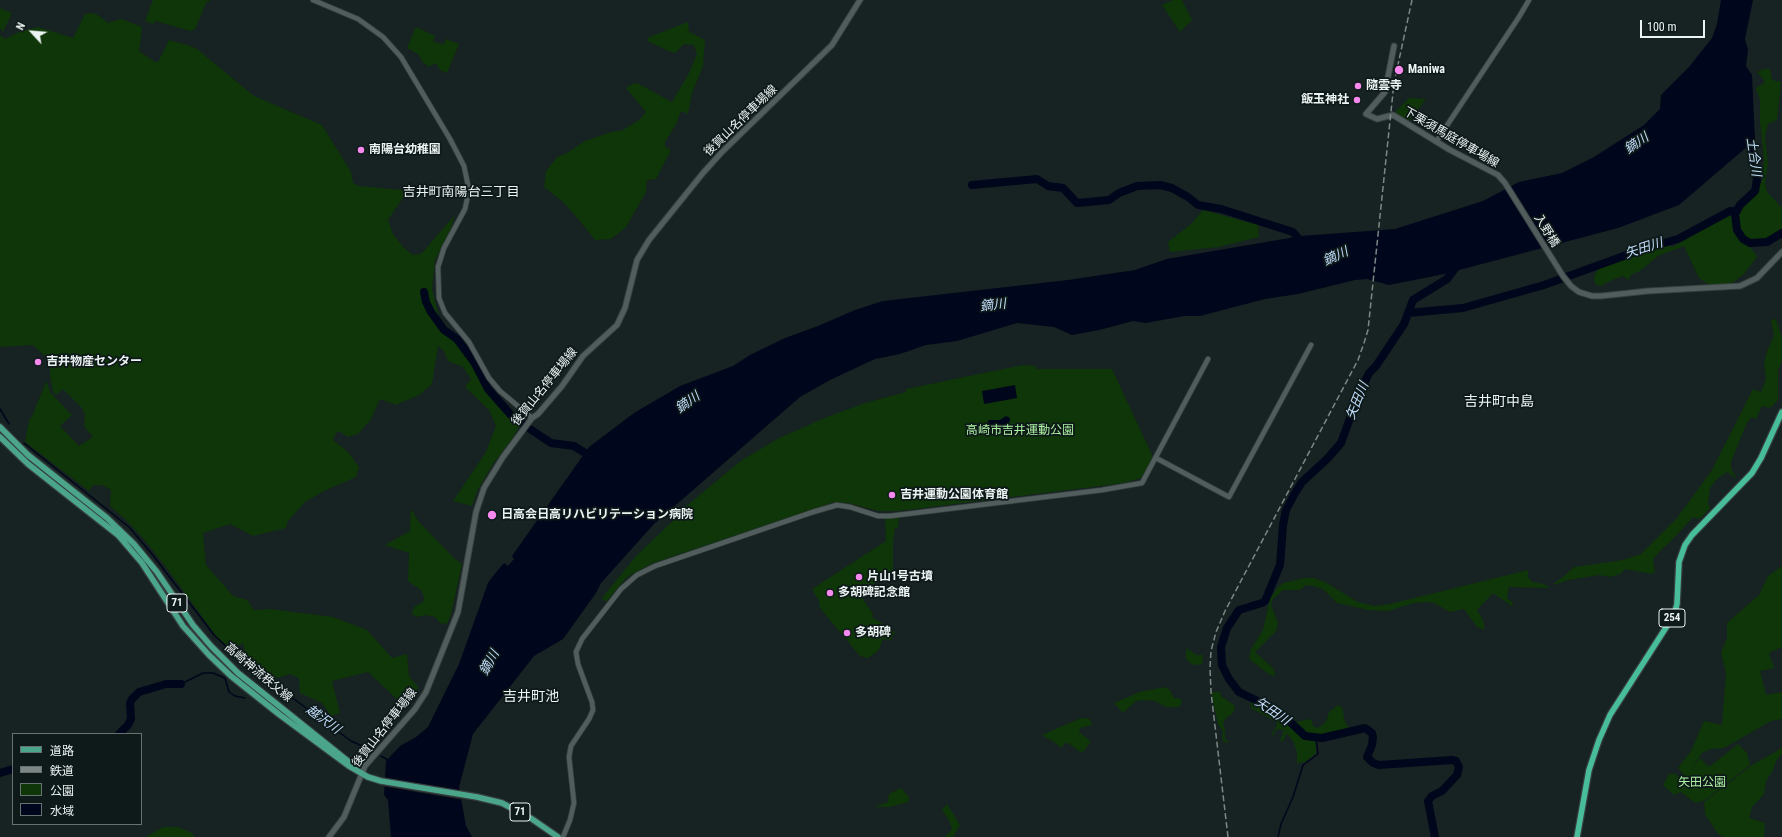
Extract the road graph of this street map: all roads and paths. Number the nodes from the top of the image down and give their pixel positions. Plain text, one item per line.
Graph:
1 (313, 0) edge
2 (860, 0) edge
3 (1529, 0) edge
4 (1394, 46) dead end
5 (1436, 142) junction
6 (1504, 183) joint
7 (1782, 252) edge
8 (1311, 344) dead end
9 (1208, 359) dead end
10 (1782, 412) edge
11 (532, 418) junction
12 (0, 427) edge
13 (0, 436) edge
14 (1156, 458) junction
15 (362, 773) junction
16 (329, 837) edge
17 (558, 837) edge
18 (563, 837) edge
19 (1577, 837) edge

1 - 11 street
2 - 11 main road, 後賀山名停車場線
3 - 5 street
4 - 5 main road, 下栗須馬庭停車場線
5 - 6 main road, 下栗須馬庭停車場線
6 - 7 main road, 入野橋
8 - 14 street
9 - 14 street
10 - 19 highway, 254
11 - 15 main road, 後賀山名停車場線
12 - 15 main road, 高崎神流秩父線 / 71
13 - 15 main road, 高崎神流秩父線 / 71
14 - 18 street
15 - 16 main road, 後賀山名停車場線
15 - 17 main road, 高崎神流秩父線 / 71

